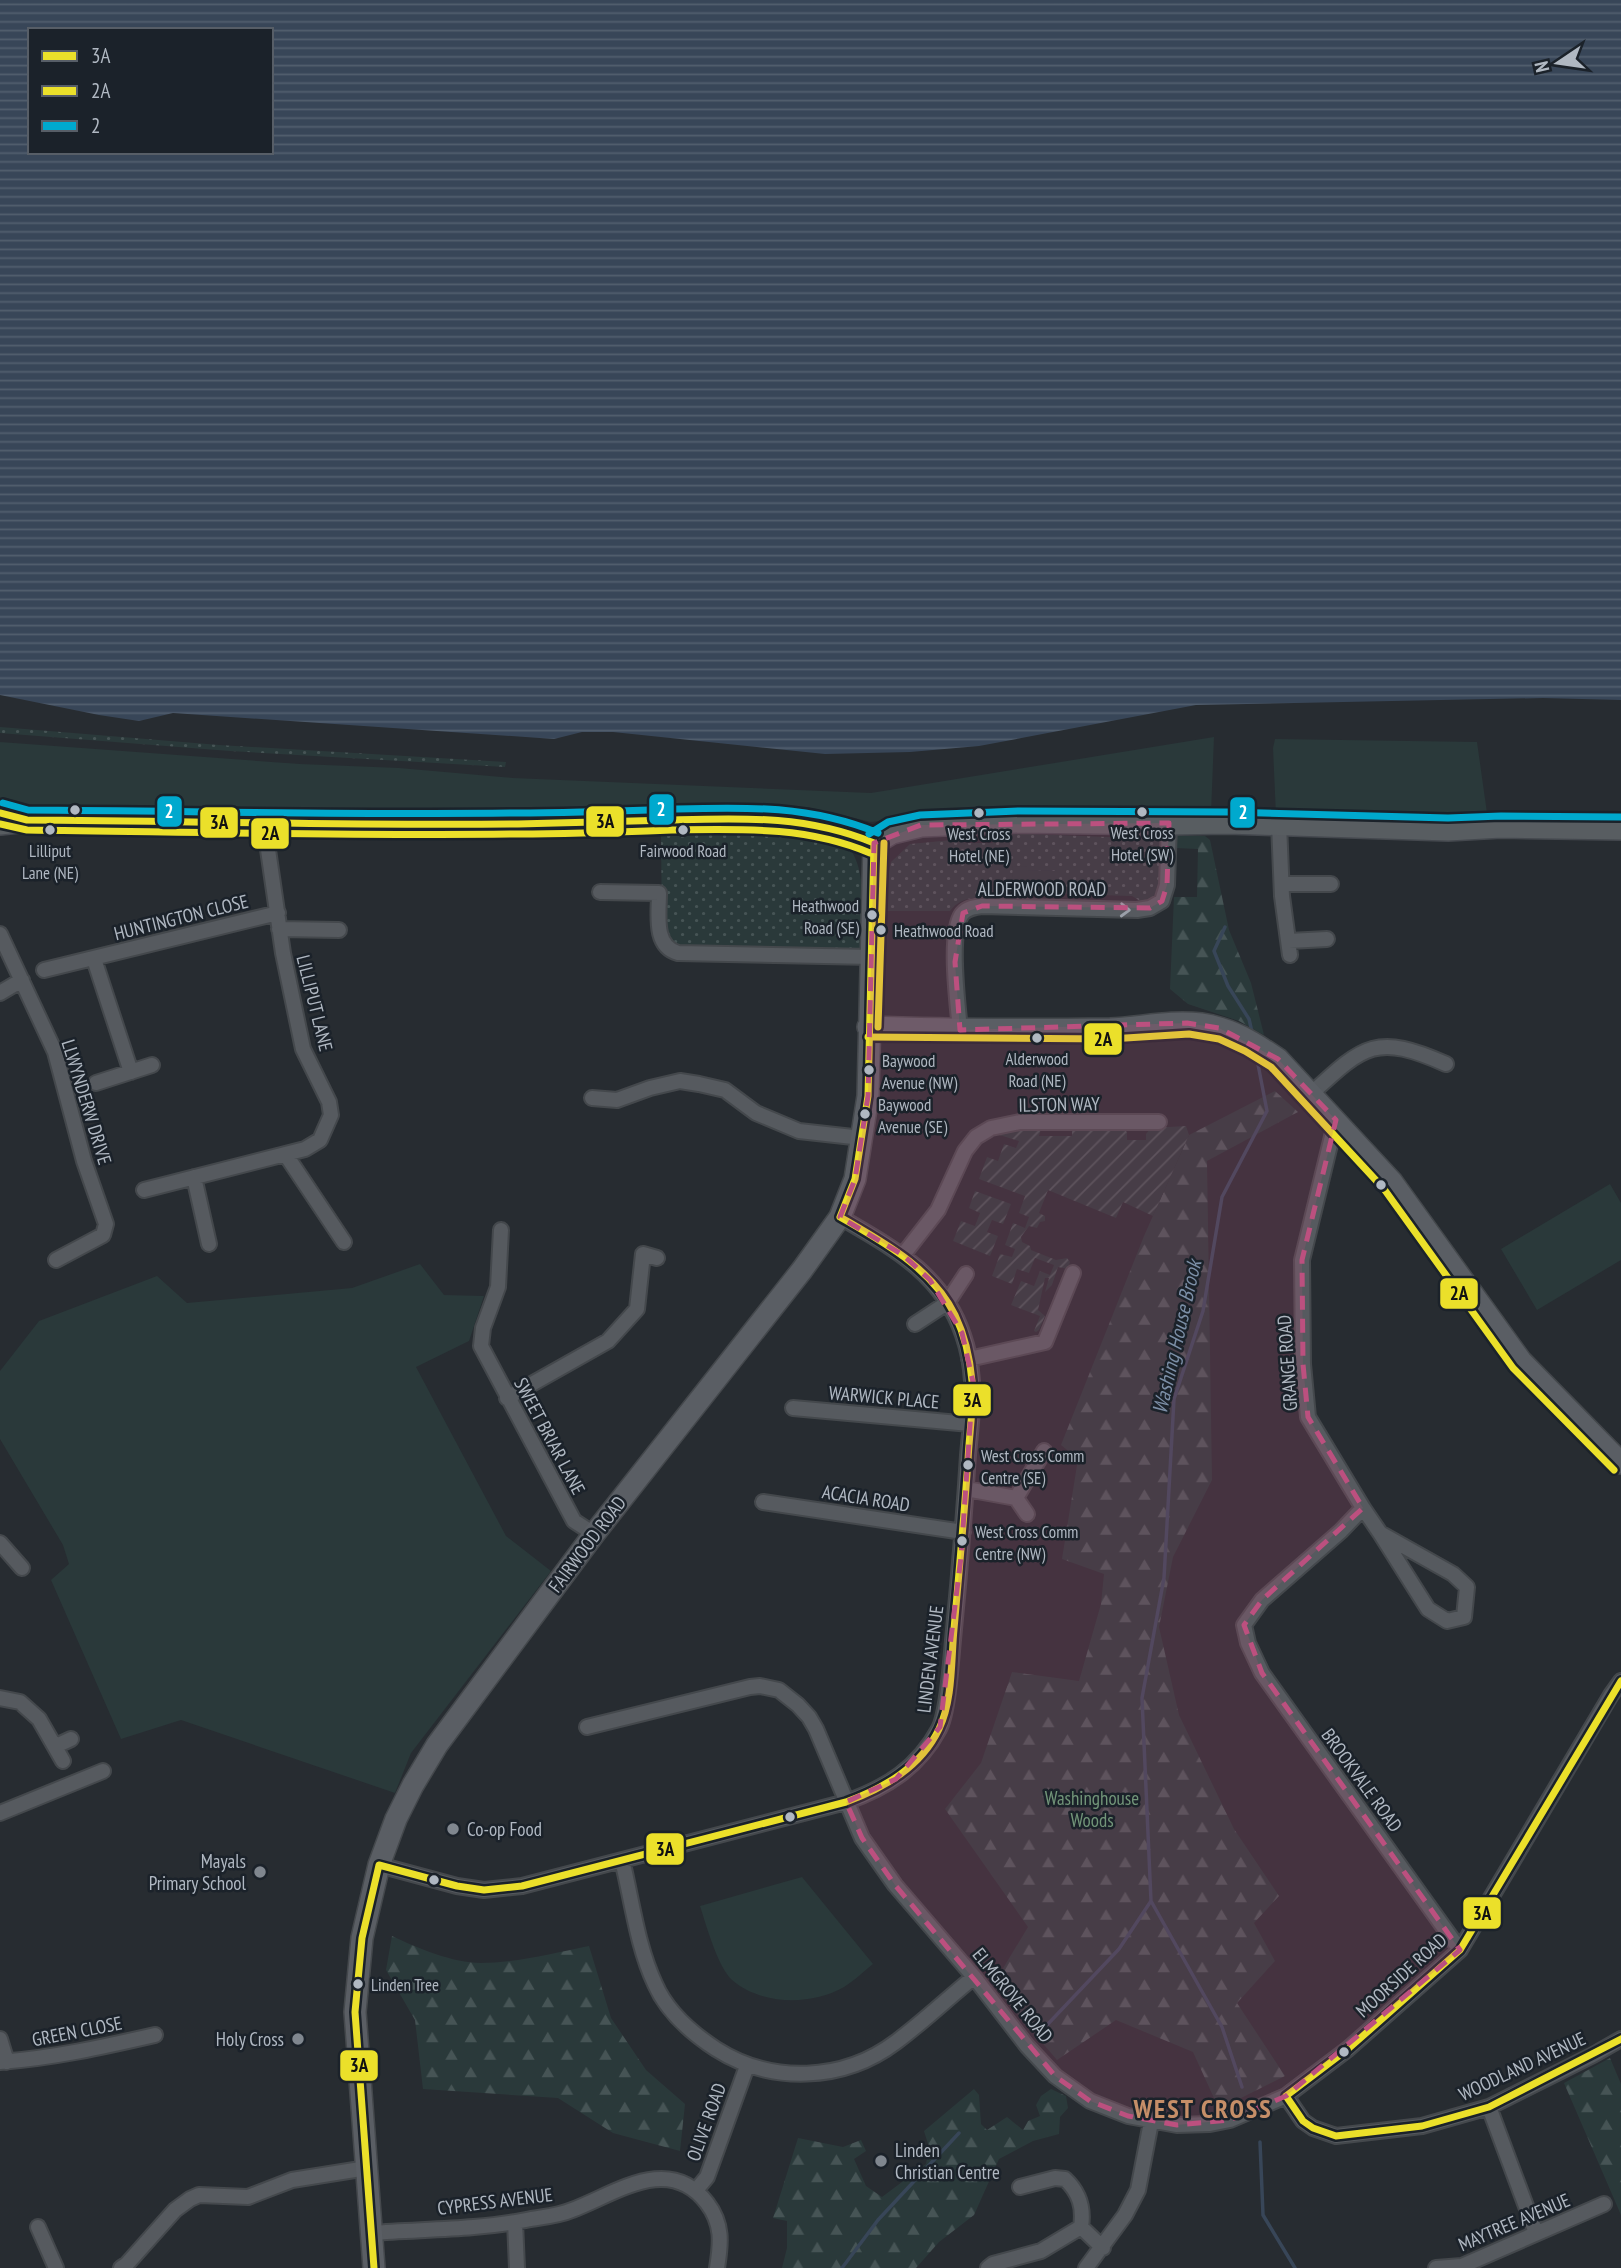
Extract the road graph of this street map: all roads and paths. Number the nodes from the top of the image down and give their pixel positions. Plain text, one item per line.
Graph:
1 (0, 813) edge
2 (27, 820) junction
3 (264, 822) junction
4 (0, 823) edge
5 (1169, 823) junction
6 (1279, 824) junction
7 (1621, 828) edge
8 (874, 843) junction
9 (1282, 884) junction
10 (1331, 884) dead end
11 (600, 892) dead end
12 (278, 913) junction
13 (279, 929) junction
14 (339, 930) dead end
15 (0, 934) edge
16 (1327, 939) dead end
17 (872, 957) junction
18 (94, 959) junction
19 (44, 970) dead end
20 (22, 980) junction
21 (0, 993) edge
22 (868, 1027) junction
23 (960, 1030) junction
24 (1446, 1063) dead end
25 (152, 1065) dead end
26 (131, 1072) junction
27 (96, 1083) dead end
28 (1311, 1094) junction
29 (592, 1098) dead end
30 (1336, 1120) junction
31 (1159, 1122) dead end
32 (862, 1138) junction
33 (286, 1155) junction
34 (194, 1177) junction
35 (144, 1190) dead end
36 (839, 1217) junction
37 (501, 1230) dead end
38 (344, 1242) dead end
39 (209, 1244) dead end
40 (903, 1255) junction
41 (657, 1258) dead end
42 (56, 1261) dead end
43 (1073, 1272) dead end
44 (966, 1274) dead end
45 (947, 1303) junction
46 (915, 1324) dead end
47 (969, 1359) junction
48 (507, 1398) junction
49 (793, 1408) dead end
50 (970, 1424) junction
51 (1044, 1451) dead end
52 (1621, 1463) edge
53 (966, 1489) junction
54 (1016, 1497) junction
55 (763, 1502) dead end
56 (1363, 1508) junction
57 (1027, 1514) dead end
58 (963, 1532) junction
59 (1380, 1533) junction
60 (594, 1534) junction
61 (0, 1543) edge
62 (5, 1560) edge
63 (22, 1569) dead end
64 (1621, 1681) edge
65 (0, 1698) edge
66 (587, 1727) dead end
67 (71, 1740) dead end
68 (56, 1746) junction
69 (63, 1761) dead end
70 (103, 1772) dead end
71 (846, 1802) junction
72 (0, 1813) edge
73 (622, 1860) junction
74 (379, 1865) junction
75 (1460, 1950) junction
76 (974, 1977) junction
77 (155, 2035) dead end
78 (0, 2039) edge
79 (1621, 2039) edge
80 (3, 2062) edge
81 (747, 2066) junction
82 (1286, 2096) junction
83 (1489, 2107) junction
84 (1151, 2122) junction
85 (1210, 2124) joint
86 (367, 2168) junction
87 (1020, 2187) dead end
88 (697, 2189) junction
89 (1604, 2204) dead end
90 (515, 2222) junction
91 (38, 2227) dead end
92 (1081, 2227) junction
93 (372, 2233) junction
94 (1536, 2233) junction
95 (1103, 2248) junction
96 (1452, 2267) edge
97 (56, 2268) edge
98 (121, 2268) edge
99 (374, 2268) edge
100 (517, 2268) edge
101 (717, 2268) edge
102 (988, 2268) edge
103 (1086, 2268) edge
104 (1436, 2268) edge

1 - 2 main road
2 - 3 main road
2 - 4 main road
3 - 8 main road
3 - 12 street, LILLIPUT LANE
5 - 6 main road
5 - 8 main road
23 -> 5 street, ALDERWOOD ROAD
6 - 7 main road
6 - 9 street
8 - 17 street, FAIRWOOD ROAD
9 - 10 street
9 - 16 street
11 - 17 street
12 - 13 street, LILLIPUT LANE
12 - 18 street, HUNTINGTON CLOSE
13 - 14 street
13 - 33 street, LILLIPUT LANE
15 - 20 street, LLWYNDERW DRIVE
17 - 22 street, FAIRWOOD ROAD
18 - 19 street, HUNTINGTON CLOSE
18 - 26 street, HUNTINGTON CLOSE
20 - 21 street
20 - 42 street, LLWYNDERW DRIVE
22 - 23 street
22 - 32 street, FAIRWOOD ROAD
23 - 28 street
24 - 28 street
25 - 26 street
26 - 27 street
28 - 30 street
29 - 32 street
30 - 52 street
30 - 56 street, GRANGE ROAD
31 - 40 street, ILSTON WAY
32 - 36 street, FAIRWOOD ROAD
33 - 34 street, LILLIPUT LANE
33 - 38 street
34 - 35 street, LILLIPUT LANE
34 - 39 street
36 - 40 street, LINDEN AVENUE
36 - 60 street, FAIRWOOD ROAD
37 - 48 street, SWEET BRIAR LANE
40 - 45 street, LINDEN AVENUE
41 - 48 street
43 - 47 street
44 - 45 street
45 - 46 street
45 - 47 street, LINDEN AVENUE
47 - 50 street, LINDEN AVENUE
48 - 60 street, SWEET BRIAR LANE
49 - 50 street, WARWICK PLACE
50 - 53 street, LINDEN AVENUE
51 - 54 street
53 - 54 street
53 - 58 street, LINDEN AVENUE
54 - 57 street
55 - 58 street, ACACIA ROAD
56 - 59 street, GRANGE ROAD
56 - 75 street, BROOKVALE ROAD
58 - 71 street, LINDEN AVENUE
59 - 59 street, GRANGE ROAD
60 - 74 street, FAIRWOOD ROAD
61 - 62 street
62 - 63 street
64 - 75 street, MOORSIDE ROAD
65 - 68 street
66 - 71 street, ELMGROVE ROAD
67 - 68 street
68 - 69 street
70 - 72 street
71 - 73 street, LINDEN AVENUE
71 - 76 street, ELMGROVE ROAD
73 - 74 street, LINDEN AVENUE
73 - 81 street
74 - 86 street, FAIRWOOD ROAD
75 - 82 street, MOORSIDE ROAD
76 - 81 street
76 - 84 street, ELMGROVE ROAD
77 - 80 street, GREEN CLOSE
78 - 80 street, GREEN CLOSE
79 - 83 street, WOODLAND AVENUE
81 - 88 street, OLIVE ROAD
82 - 83 street, WOODLAND AVENUE
82 - 85 street, MOORSIDE ROAD
83 - 94 street
84 - 85 street, ELMGROVE ROAD
84 - 95 street
86 - 93 street, FAIRWOOD ROAD
86 - 98 street
87 - 92 street
88 - 90 street, CYPRESS AVENUE
88 - 101 street
89 - 94 street, MAYTREE AVENUE
90 - 93 street, CYPRESS AVENUE
90 - 100 street
91 - 97 street
92 - 95 street
92 - 102 street
93 - 99 street, FAIRWOOD ROAD
94 - 96 street, MAYTREE AVENUE
95 - 103 street
96 - 104 street, MAYTREE AVENUE

